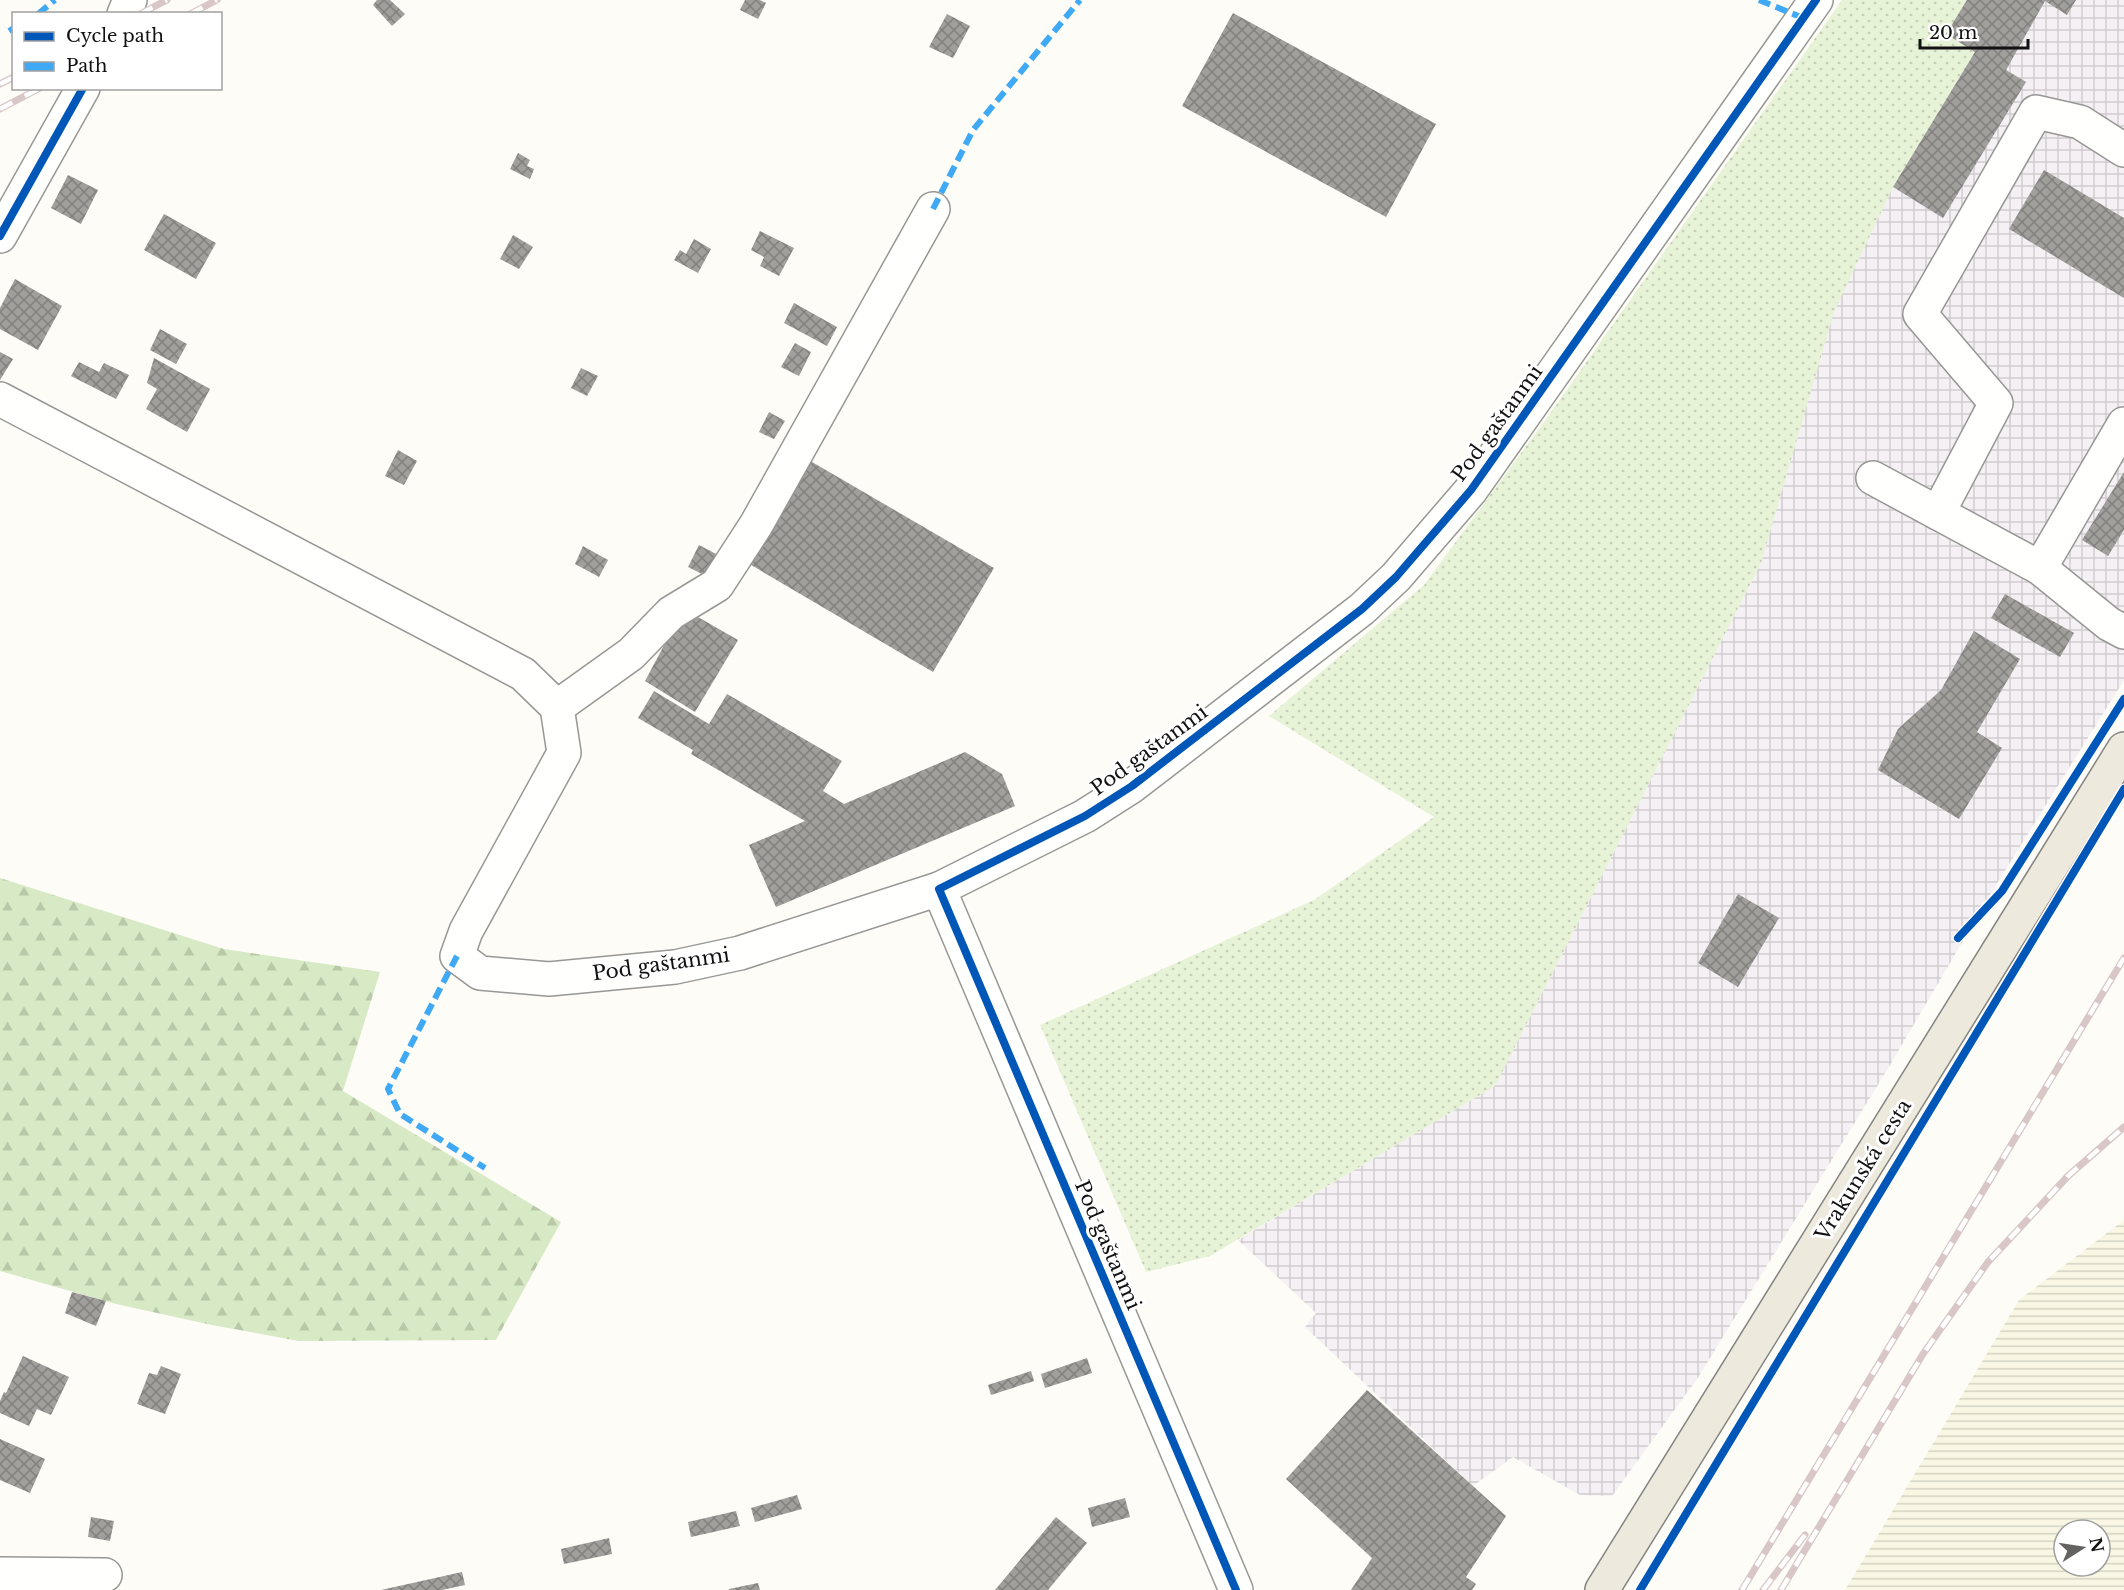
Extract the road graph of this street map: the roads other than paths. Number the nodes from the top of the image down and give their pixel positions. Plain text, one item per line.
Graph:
1 (1816, 0) edge
2 (82, 90) edge
3 (2124, 150) edge
4 (933, 209) dead end
5 (0, 236) edge
6 (0, 399) edge
7 (2124, 424) edge
8 (1873, 478) dead end
9 (1938, 513) junction
10 (2040, 568) junction
11 (2124, 632) edge
12 (557, 707) junction
13 (2124, 749) edge
14 (939, 889) junction
15 (0, 1574) edge
16 (105, 1575) dead end
17 (1236, 1590) edge
18 (1602, 1590) edge

1 - 14 street, Pod gaštanmi
2 - 5 street
3 - 9 street
4 - 12 street
6 - 12 street
7 - 10 street
8 - 9 street
9 - 10 street
10 - 11 street
12 - 14 street, Pod gaštanmi
13 - 18 main road, Vrakunská cesta
14 - 17 street, Pod gaštanmi
15 - 16 street

